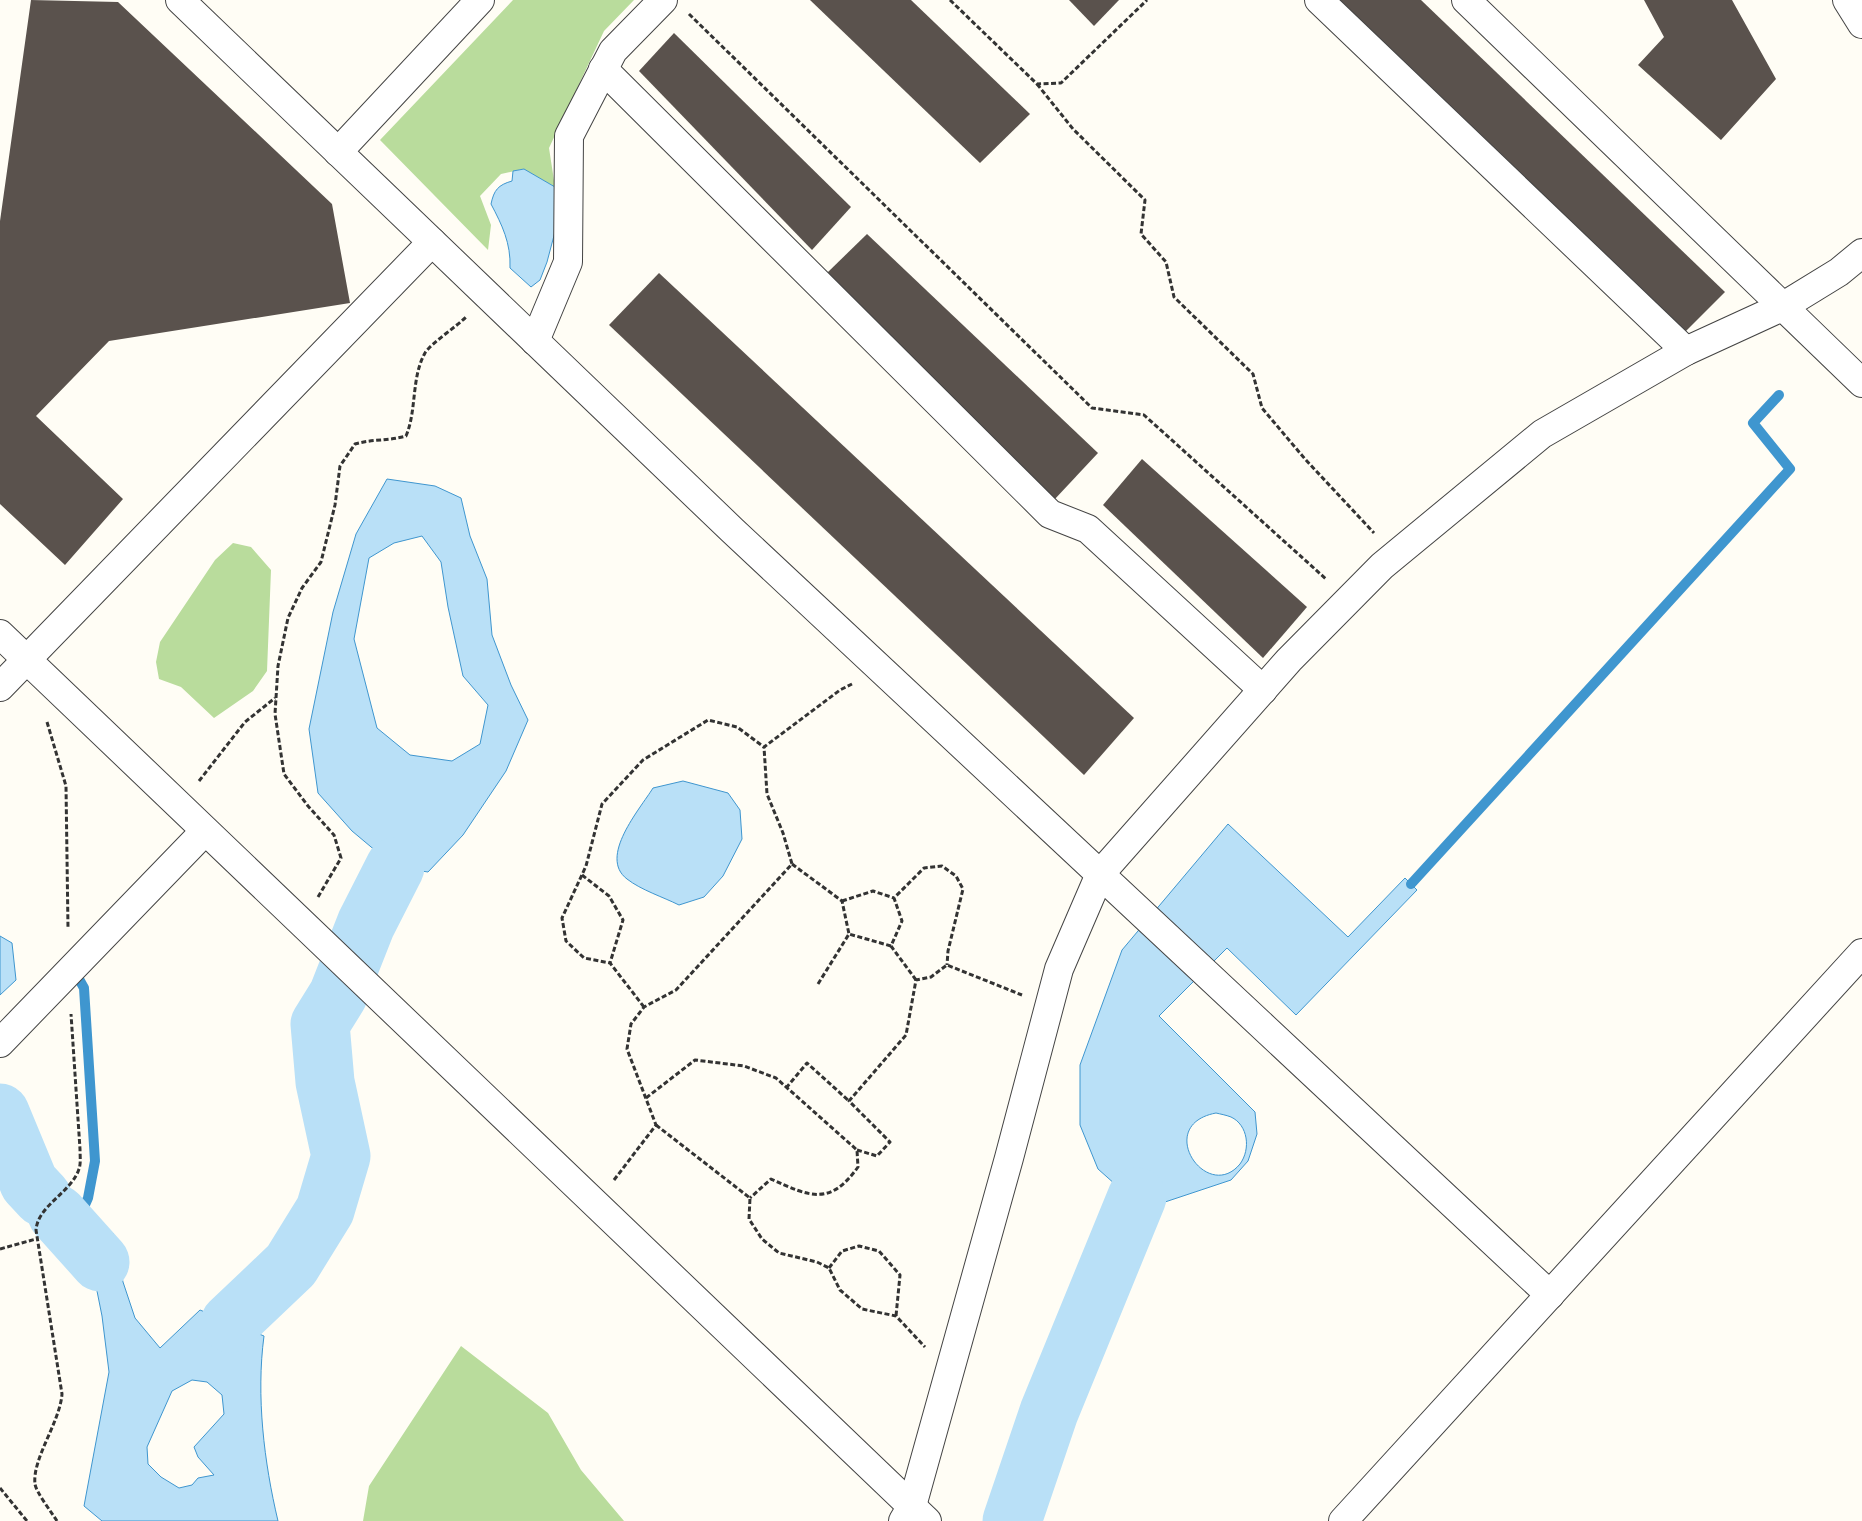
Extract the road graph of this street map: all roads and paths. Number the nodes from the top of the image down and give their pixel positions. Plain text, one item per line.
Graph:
1 (180, 0) edge
2 (480, 0) edge
3 (950, 0) edge
4 (1147, 0) edge
5 (1320, 0) edge
6 (1466, 0) edge
7 (1848, 0) edge
8 (672, 3) edge
9 (1862, 24) edge
10 (604, 69) junction
11 (1036, 84) junction
12 (338, 152) junction
13 (432, 242) junction
14 (1862, 253) edge
15 (486, 294) junction
16 (1782, 307) junction
17 (535, 341) junction
18 (1686, 351) junction
19 (1862, 383) edge
20 (1395, 555) junction
21 (1348, 600) junction
22 (0, 634) edge
23 (26, 659) junction
24 (883, 671) junction
25 (0, 687) edge
26 (1263, 690) junction
27 (276, 698) junction
28 (764, 747) junction
29 (178, 805) junction
30 (204, 831) junction
31 (792, 864) junction
32 (1100, 874) junction
33 (582, 875) junction
34 (894, 898) junction
35 (842, 901) junction
36 (300, 922) junction
37 (849, 934) junction
38 (891, 946) junction
39 (1862, 953) edge
40 (610, 963) junction
41 (947, 965) junction
42 (916, 980) junction
43 (818, 984) dead end
44 (1049, 1005) junction
45 (644, 1007) junction
46 (0, 1043) edge
47 (786, 1088) junction
48 (646, 1098) junction
49 (849, 1101) junction
50 (656, 1125) junction
51 (857, 1150) junction
52 (750, 1198) junction
53 (56, 1200) dead end
54 (596, 1204) junction
55 (36, 1239) dead end
56 (0, 1249) edge
57 (829, 1268) junction
58 (1550, 1295) junction
59 (896, 1316) junction
60 (949, 1373) junction
61 (0, 1488) edge
62 (914, 1516) edge
63 (27, 1521) edge
64 (57, 1521) edge
65 (1343, 1521) edge

1 - 12 street
2 - 12 street
3 - 11 path
4 - 11 path
5 - 18 street
6 - 16 street
7 - 9 street
8 - 10 street
8 - 21 path
10 - 17 street
10 - 26 street
11 - 20 path
12 - 13 street
13 - 15 street
13 - 23 street
14 - 16 street
15 - 17 street
15 - 27 path
16 - 18 street
16 - 19 street
17 - 24 street
18 - 20 street
20 - 21 street
21 - 26 street
22 - 23 street
23 - 25 street
23 - 29 street
24 - 28 path
24 - 32 street
26 - 32 street
27 - 29 path
27 - 36 path
28 - 31 path
28 - 33 path
29 - 30 street
30 - 36 street
30 - 46 street
31 - 35 path
31 - 45 path
32 - 44 street
32 - 58 street
33 - 40 path
33 - 40 path
34 - 35 path
34 - 38 path
34 - 41 path
35 - 37 path
36 - 54 street
37 - 38 path
37 - 43 path
38 - 42 path
39 - 58 street
40 - 45 path
41 - 42 path
41 - 44 path
42 - 49 path
44 - 60 street
45 - 48 path
47 - 48 path
47 - 49 path
47 - 51 path
48 - 50 path
49 - 51 path
50 - 52 path
50 - 54 path
51 - 52 path
52 - 57 path
53 - 64 path
54 - 62 street
55 - 56 path
57 - 59 path
57 - 59 path
58 - 65 street
59 - 60 path
60 - 62 street
61 - 63 path

